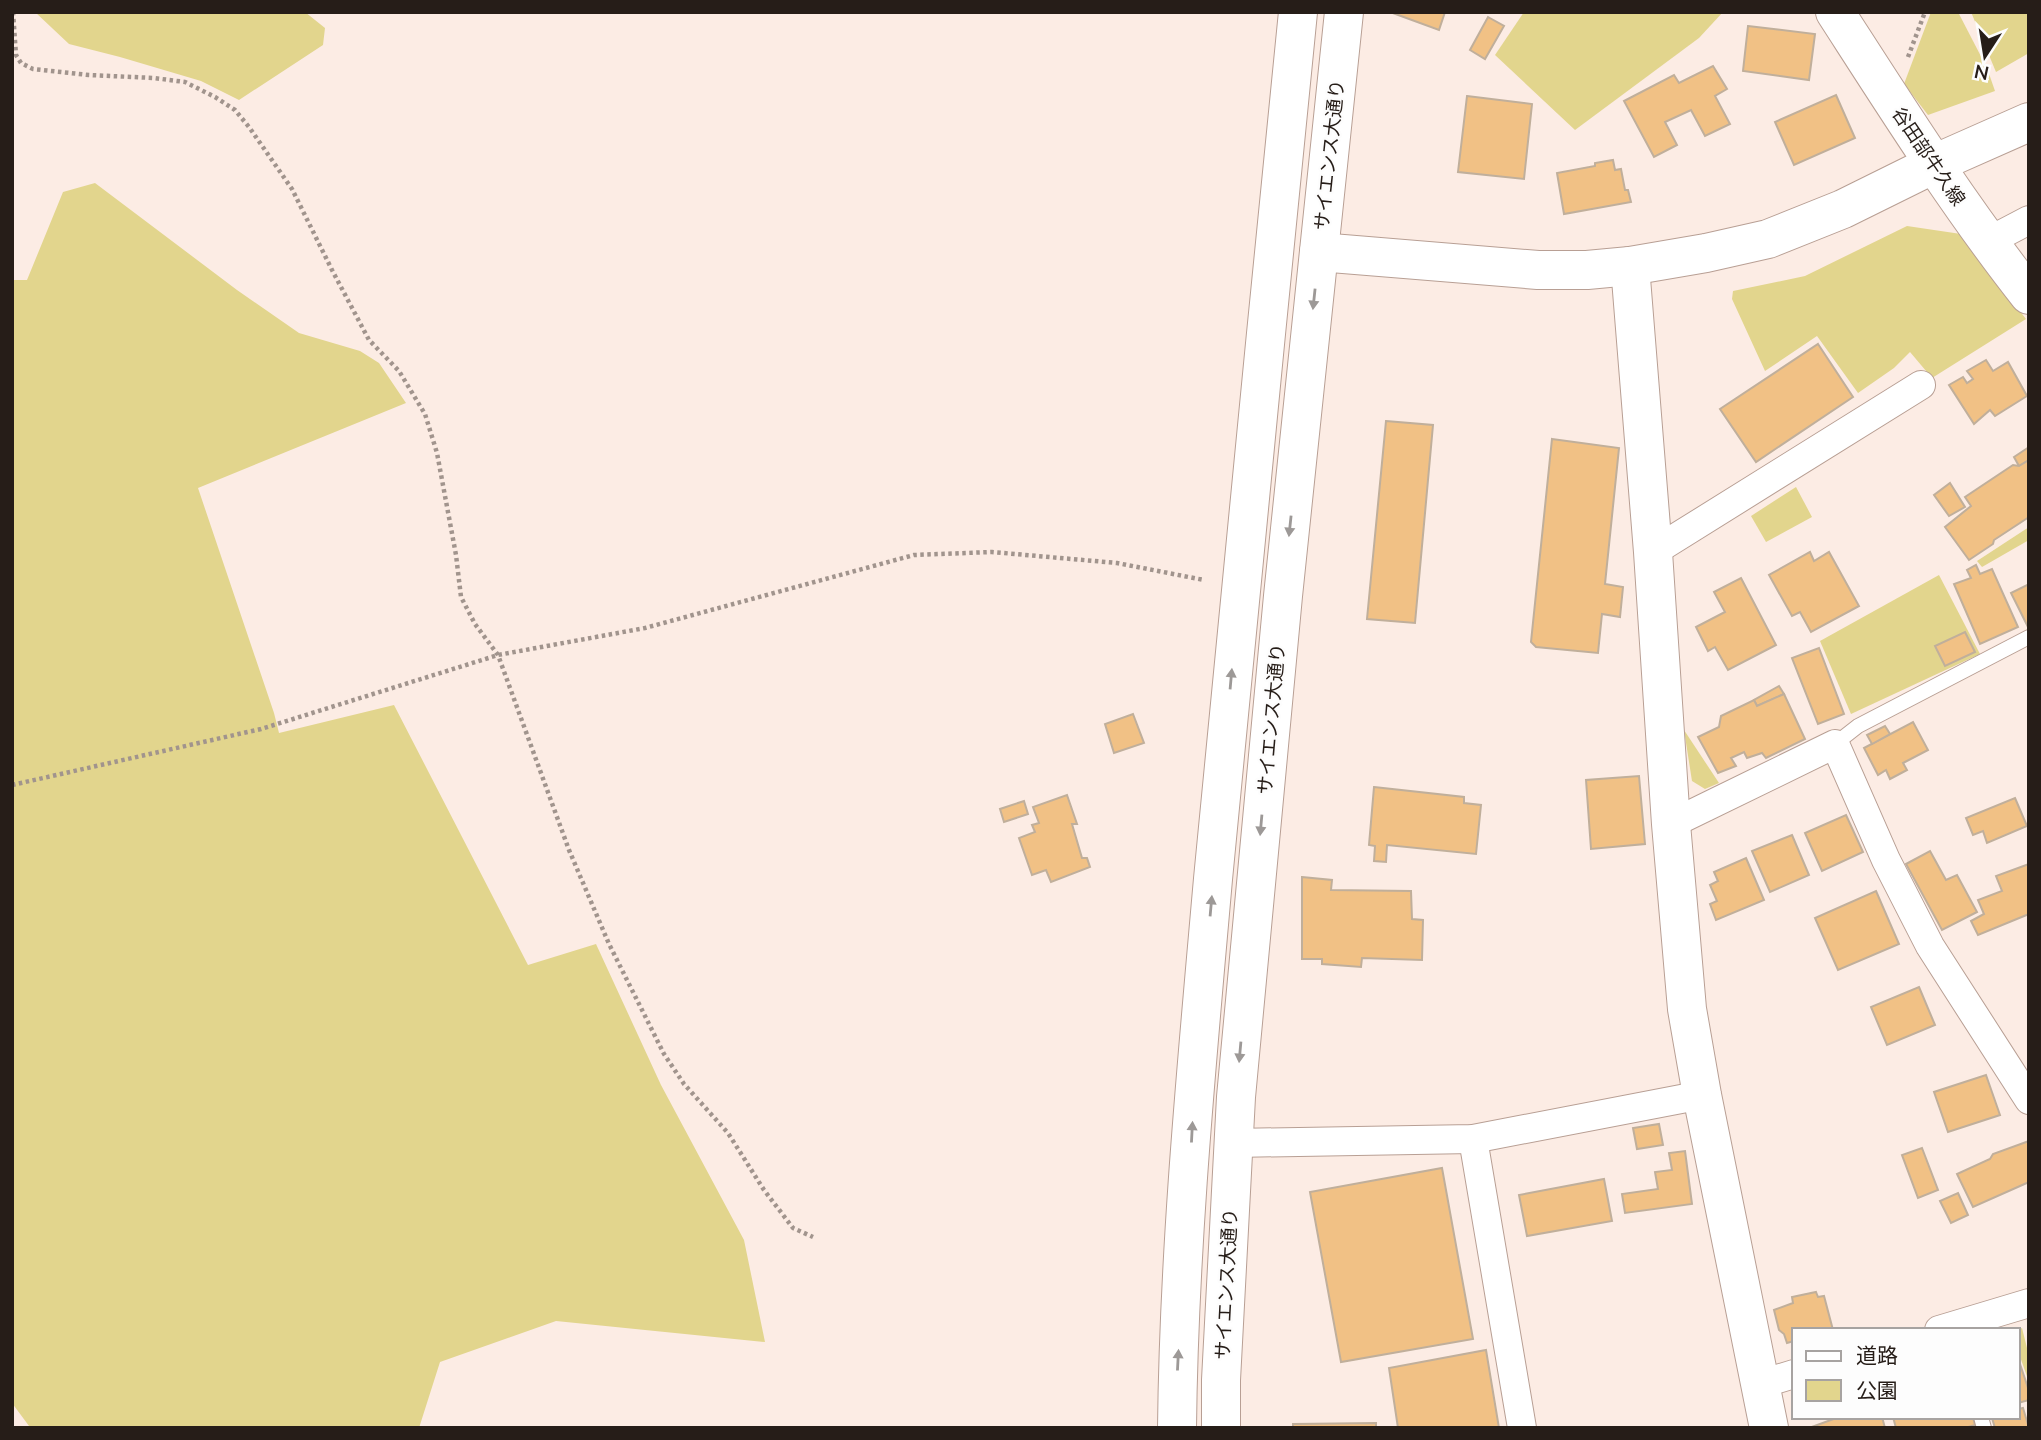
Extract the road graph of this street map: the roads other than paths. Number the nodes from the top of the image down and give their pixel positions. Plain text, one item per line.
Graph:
1 (1298, 12) edge
2 (1343, 12) edge
3 (1835, 12) edge
4 (2029, 122) edge
5 (1934, 164) junction
6 (2029, 220) edge
7 (1987, 242) junction
8 (1319, 252) junction
9 (1630, 266) junction
10 (2029, 295) edge
11 (1921, 385) dead end
12 (1653, 552) junction
13 (2029, 637) edge
14 (1835, 744) junction
15 (1671, 824) junction
16 (1702, 1095) junction
17 (2029, 1100) edge
18 (1473, 1139) junction
19 (1234, 1143) junction
20 (2029, 1303) edge
21 (1950, 1328) edge
22 (1778, 1379) edge
23 (1177, 1428) edge
24 (1221, 1428) edge
25 (1522, 1428) edge
26 (1769, 1428) edge

23 -> 1 main road
2 - 8 main road, サイエンス大通り
3 - 5 main road, 谷田部牛久線
4 - 5 main road
5 - 7 main road, 谷田部牛久線
5 - 9 main road
6 - 7 street
7 - 10 main road, 谷田部牛久線
8 - 9 main road
8 -> 19 main road, サイエンス大通り
9 - 12 main road
11 - 12 street
12 - 15 main road
13 - 14 lane
14 - 15 street
14 - 17 street
15 - 16 main road
16 - 18 street
16 - 22 main road
18 - 19 street
18 - 25 street
19 - 24 main road, サイエンス大通り
20 - 21 street
22 - 26 main road

